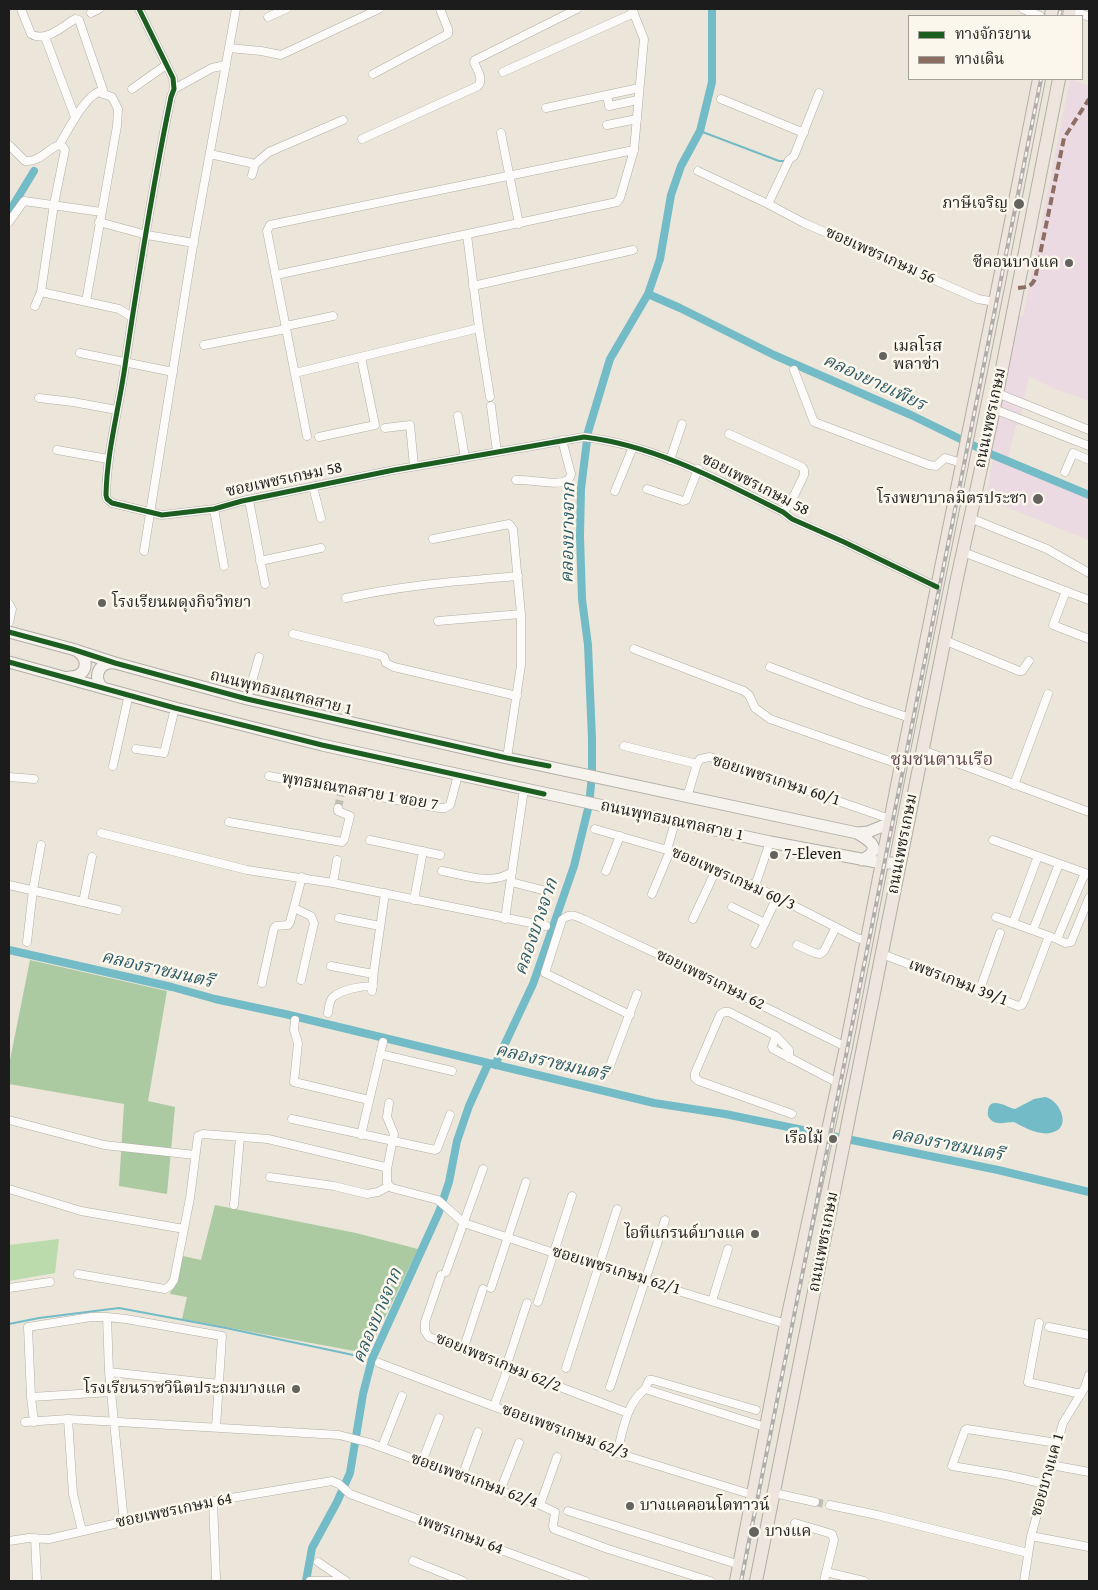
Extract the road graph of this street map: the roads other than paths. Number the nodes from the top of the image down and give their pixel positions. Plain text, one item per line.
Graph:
1 (21, 9) edge
2 (99, 9) edge
3 (138, 9) edge
4 (236, 9) edge
5 (286, 9) edge
6 (379, 9) edge
7 (440, 9) edge
8 (577, 9) edge
9 (1023, 9) edge
10 (1070, 9) edge
11 (633, 11) edge
12 (91, 13) dead end
13 (1038, 15) edge
14 (268, 17) dead end
15 (1089, 17) edge
16 (45, 37) junction
17 (229, 48) junction
18 (226, 64) junction
19 (166, 65) junction
20 (503, 72) dead end
21 (373, 74) dead end
22 (1039, 80) edge
23 (1059, 80) edge
24 (639, 88) junction
25 (132, 89) dead end
26 (174, 89) junction
27 (104, 93) junction
28 (819, 94) dead end
29 (607, 95) junction
30 (721, 99) dead end
31 (638, 100) junction
32 (546, 108) dead end
33 (75, 117) junction
34 (637, 119) junction
35 (343, 120) dead end
36 (607, 125) dead end
37 (804, 132) junction
38 (501, 133) dead end
39 (362, 139) dead end
40 (9, 145) edge
41 (59, 145) junction
42 (634, 150) junction
43 (210, 154) junction
44 (254, 164) junction
45 (698, 171) dead end
46 (252, 175) dead end
47 (509, 175) junction
48 (54, 204) junction
49 (768, 204) junction
50 (101, 212) junction
51 (9, 222) edge
52 (99, 222) junction
53 (519, 224) junction
54 (147, 235) junction
55 (467, 235) junction
56 (194, 242) junction
57 (633, 250) dead end
58 (276, 275) junction
59 (473, 286) junction
60 (41, 292) junction
61 (86, 302) junction
62 (995, 302) junction
63 (35, 306) dead end
64 (333, 316) dead end
65 (132, 317) junction
66 (286, 327) junction
67 (478, 328) junction
68 (204, 345) dead end
69 (80, 353) dead end
70 (362, 357) junction
71 (126, 361) junction
72 (794, 370) dead end
73 (173, 372) junction
74 (295, 373) junction
75 (997, 393) junction
76 (39, 398) dead end
77 (994, 409) junction
78 (117, 410) junction
79 (458, 416) dead end
80 (682, 424) dead end
81 (385, 428) dead end
82 (1089, 430) edge
83 (729, 434) dead end
84 (307, 436) dead end
85 (319, 437) dead end
86 (562, 440) junction
87 (1087, 445) edge
88 (633, 447) junction
89 (57, 450) dead end
90 (497, 452) junction
91 (1080, 456) junction
92 (465, 458) junction
93 (108, 459) junction
94 (670, 460) junction
95 (1089, 460) edge
96 (962, 463) junction
97 (414, 466) junction
98 (698, 469) junction
99 (1065, 472) dead end
100 (516, 480) dead end
101 (313, 487) junction
102 (647, 489) dead end
103 (615, 491) dead end
104 (249, 500) junction
105 (214, 509) junction
106 (783, 512) junction
107 (150, 513) junction
108 (322, 518) dead end
109 (970, 518) junction
110 (433, 539) dead end
111 (321, 548) dead end
112 (144, 551) dead end
113 (963, 552) junction
114 (260, 561) junction
115 (224, 566) dead end
116 (1089, 573) edge
117 (518, 576) junction
118 (265, 584) dead end
119 (937, 587) junction
120 (1066, 591) junction
121 (346, 598) dead end
122 (1089, 600) edge
123 (9, 604) edge
124 (521, 614) junction
125 (931, 619) junction
126 (438, 621) dead end
127 (9, 622) edge
128 (9, 632) edge
129 (946, 633) junction
130 (293, 634) dead end
131 (927, 635) junction
132 (1089, 639) edge
133 (72, 649) junction
134 (634, 650) dead end
135 (259, 657) dead end
136 (1029, 661) dead end
137 (9, 662) edge
138 (115, 663) junction
139 (770, 667) dead end
140 (65, 677) junction
141 (102, 687) junction
142 (129, 694) junction
143 (1048, 694) dead end
144 (517, 696) junction
145 (246, 699) junction
146 (175, 708) junction
147 (910, 718) junction
148 (624, 746) dead end
149 (136, 749) dead end
150 (922, 750) junction
151 (507, 758) junction
152 (697, 764) junction
153 (901, 765) junction
154 (113, 766) dead end
155 (458, 774) junction
156 (269, 776) dead end
157 (9, 777) edge
158 (34, 779) dead end
159 (1014, 784) junction
160 (524, 789) junction
161 (687, 797) junction
162 (338, 808) tunnel mouth
163 (1089, 812) edge
164 (890, 821) junction
165 (229, 822) dead end
166 (675, 822) junction
167 (594, 829) dead end
168 (100, 833) dead end
169 (857, 833) junction
170 (620, 836) junction
171 (370, 840) dead end
172 (993, 840) dead end
173 (770, 842) junction
174 (41, 845) dead end
175 (423, 851) junction
176 (669, 851) junction
177 (440, 855) dead end
178 (1038, 856) junction
179 (92, 857) dead end
180 (337, 860) dead end
181 (862, 860) junction
182 (900, 863) junction
183 (882, 864) junction
184 (1059, 864) junction
185 (716, 870) junction
186 (442, 871) dead end
187 (606, 871) dead end
188 (512, 872) junction
189 (1087, 873) edge
190 (302, 877) junction
191 (511, 882) junction
192 (333, 883) junction
193 (9, 885) edge
194 (755, 886) junction
195 (33, 890) junction
196 (546, 891) dead end
197 (386, 893) junction
198 (652, 894) dead end
199 (777, 897) junction
200 (1089, 898) edge
201 (414, 900) junction
202 (84, 902) junction
203 (732, 906) dead end
204 (294, 908) junction
205 (118, 910) dead end
206 (996, 917) dead end
207 (339, 918) dead end
208 (505, 918) junction
209 (693, 919) dead end
210 (765, 923) junction
211 (1013, 923) junction
212 (380, 926) junction
213 (546, 926) dead end
214 (836, 927) junction
215 (1033, 930) junction
216 (1000, 933) dead end
217 (1049, 936) junction
218 (1057, 939) junction
219 (867, 941) junction
220 (27, 942) dead end
221 (755, 944) dead end
222 (797, 945) dead end
223 (882, 954) junction
224 (330, 966) dead end
225 (373, 974) junction
226 (301, 980) dead end
227 (262, 984) dead end
228 (979, 992) junction
229 (638, 994) dead end
230 (328, 1013) dead end
231 (630, 1016) junction
232 (295, 1020) dead end
233 (776, 1036) junction
234 (383, 1042) dead end
235 (846, 1046) junction
236 (380, 1054) junction
237 (789, 1058) junction
238 (452, 1071) dead end
239 (608, 1071) dead end
240 (838, 1083) junction
241 (369, 1100) junction
242 (389, 1104) dead end
243 (792, 1114) dead end
244 (450, 1115) dead end
245 (292, 1119) dead end
246 (9, 1120) edge
247 (361, 1135) junction
248 (240, 1136) junction
249 (393, 1141) junction
250 (195, 1155) junction
251 (387, 1169) junction
252 (483, 1169) dead end
253 (270, 1177) dead end
254 (526, 1182) dead end
255 (389, 1186) junction
256 (9, 1189) edge
257 (572, 1196) dead end
258 (234, 1205) dead end
259 (618, 1208) dead end
260 (665, 1220) dead end
261 (464, 1223) junction
262 (184, 1229) junction
263 (507, 1238) junction
264 (728, 1249) dead end
265 (554, 1253) junction
266 (599, 1266) junction
267 (78, 1274) dead end
268 (645, 1280) junction
269 (50, 1282) dead end
270 (9, 1288) edge
271 (712, 1301) junction
272 (527, 1302) dead end
273 (538, 1302) dead end
274 (107, 1317) junction
275 (1039, 1323) dead end
276 (786, 1324) junction
277 (1049, 1327) dead end
278 (1089, 1335) edge
279 (463, 1350) junction
280 (379, 1363) dead end
281 (507, 1368) junction
282 (566, 1368) dead end
283 (109, 1372) junction
284 (1089, 1375) edge
285 (219, 1384) junction
286 (667, 1384) junction
287 (610, 1387) dead end
288 (645, 1389) junction
289 (691, 1391) junction
290 (111, 1392) junction
291 (664, 1394) junction
292 (1081, 1394) junction
293 (402, 1396) dead end
294 (31, 1397) junction
295 (688, 1402) junction
296 (494, 1406) junction
297 (756, 1410) dead end
298 (628, 1413) junction
299 (439, 1418) dead end
300 (68, 1419) junction
301 (114, 1421) junction
302 (25, 1422) dead end
303 (34, 1422) junction
304 (216, 1427) junction
305 (766, 1427) junction
306 (478, 1432) dead end
307 (519, 1443) dead end
308 (1057, 1444) junction
309 (382, 1448) junction
310 (617, 1453) junction
311 (557, 1457) dead end
312 (422, 1462) junction
313 (1051, 1465) junction
314 (1089, 1472) edge
315 (462, 1477) junction
316 (339, 1484) joint
317 (1045, 1484) junction
318 (500, 1491) junction
319 (774, 1493) junction
320 (753, 1495) junction
321 (213, 1501) junction
322 (814, 1502) tunnel mouth
323 (540, 1505) junction
324 (830, 1505) tunnel mouth
325 (568, 1512) dead end
326 (124, 1522) junction
327 (795, 1523) dead end
328 (82, 1532) junction
329 (1031, 1536) junction
330 (36, 1538) junction
331 (9, 1541) edge
332 (1089, 1547) edge
333 (1028, 1553) junction
334 (413, 1561) dead end
335 (318, 1562) dead end
336 (740, 1565) junction
337 (826, 1572) junction
338 (216, 1578) dead end
339 (37, 1581) edge
340 (312, 1581) edge
341 (337, 1581) edge
342 (346, 1581) edge
343 (463, 1581) edge
344 (585, 1581) edge
345 (710, 1581) edge
346 (736, 1581) edge
347 (756, 1581) edge
348 (824, 1581) edge
349 (864, 1581) edge
350 (1024, 1581) edge

1 - 16 street
2 - 12 street
3 - 19 street
4 - 17 street
5 - 14 street
6 - 17 street
7 - 21 street
8 - 39 street
9 - 13 street
10 - 15 street
11 - 20 street
11 - 24 street
16 - 27 street
16 - 33 street
17 - 18 street
18 - 26 street
18 - 43 street
19 - 25 street
19 - 26 street
22 - 62 main road, ถนนเพชรเกษม
23 - 75 main road, ถนนเพชรเกษม
24 - 29 street
24 - 31 street
26 - 54 street, ซอยเพชรเกษม 58
27 - 33 street
27 - 50 street
28 - 37 street
29 - 31 street
29 - 32 street
30 - 37 street
31 - 34 street
33 - 41 street
34 - 36 street
34 - 42 street
35 - 44 street
37 - 49 street
38 - 47 street
40 - 41 street
41 - 48 street
42 - 47 street
42 - 53 street
43 - 44 street
43 - 56 street
44 - 46 street
45 - 49 street, ซอยเพชรเกษม 56
47 - 53 street
47 - 58 street
48 - 50 street
48 - 51 street
48 - 60 street
49 - 62 street, ซอยเพชรเกษม 56
50 - 52 street
52 - 54 street
52 - 61 street
53 - 55 street
54 - 56 street
54 - 65 street, ซอยเพชรเกษม 58
55 - 58 street
55 - 59 street
56 - 73 street
57 - 59 street
58 - 66 street
59 - 67 street
60 - 61 street
60 - 63 street
61 - 65 street
62 - 96 main road, ถนนเพชรเกษม
64 - 66 street
65 - 71 street, ซอยเพชรเกษม 58
66 - 68 street
66 - 74 street
67 - 70 street
67 - 90 street
69 - 71 street
70 - 74 street
70 - 85 street
71 - 73 street
71 - 78 street, ซอยเพชรเกษม 58
72 - 96 street
73 - 107 street
74 - 84 street
75 - 77 main road, ถนนเพชรเกษม
75 - 82 street
76 - 78 street
77 - 87 street
77 - 109 main road, ถนนเพชรเกษม
78 - 93 street, ซอยเพชรเกษม 58
79 - 92 street
80 - 94 street
81 - 97 street
83 - 106 street
86 - 88 street, ซอยเพชรเกษม 58
86 - 90 street, ซอยเพชรเกษม 58
86 - 100 street
87 - 91 street
88 - 94 street, ซอยเพชรเกษม 58
88 - 103 street
89 - 93 street
90 - 92 street, ซอยเพชรเกษม 58
91 - 95 street
91 - 99 street
92 - 97 street, ซอยเพชรเกษม 58
93 - 107 street, ซอยเพชรเกษม 58
94 - 98 street, ซอยเพชรเกษม 58
96 - 119 main road, ถนนเพชรเกษม
97 - 101 street, ซอยเพชรเกษม 58
98 - 102 street
98 - 106 street, ซอยเพชรเกษม 58
101 - 104 street, ซอยเพชรเกษม 58
101 - 108 street
104 - 105 street, ซอยเพชรเกษม 58
104 - 114 street
105 - 107 street, ซอยเพชรเกษม 58
105 - 115 street
106 - 119 street, ซอยเพชรเกษม 58
107 - 112 street
109 - 113 main road, ถนนเพชรเกษม
109 - 116 street
110 - 117 street
111 - 114 street
113 - 120 street
113 - 129 main road, ถนนเพชรเกษม
114 - 118 street
117 - 121 street
117 - 124 street
119 - 125 main road, ถนนเพชรเกษม
120 - 122 street
120 - 132 street
123 - 127 street
124 - 126 street
124 - 144 street
125 - 129 main road
125 - 131 main road, ถนนเพชรเกษม
128 - 133 main road, ถนนพุทธมณฑลสาย 1
129 - 131 main road
129 - 136 street
129 - 150 main road, ถนนเพชรเกษม
130 - 144 street
131 - 147 main road, ถนนเพชรเกษม
133 - 138 main road, ถนนพุทธมณฑลสาย 1
133 - 140 main road
134 - 153 street
135 - 145 street
137 - 140 main road, ถนนพุทธมณฑลสาย 1
138 - 141 main road
138 - 145 main road, ถนนพุทธมณฑลสาย 1
139 - 147 street
140 - 141 main road, ถนนพุทธมณฑลสาย 1
141 - 142 main road, ถนนพุทธมณฑลสาย 1
142 - 146 main road, ถนนพุทธมณฑลสาย 1
142 - 154 street
143 - 159 street
144 - 151 street
145 - 151 main road, ถนนพุทธมณฑลสาย 1
146 - 149 street
146 - 155 main road, ถนนพุทธมณฑลสาย 1
147 - 153 main road, ถนนเพชรเกษม
148 - 152 street
150 - 159 street
150 - 182 main road, ถนนเพชรเกษม
151 - 161 main road, ถนนพุทธมณฑลสาย 1
152 - 161 street, ซอยเพชรเกษม 60/1
152 - 164 street, ซอยเพชรเกษม 60/1
153 - 164 main road, ถนนเพชรเกษม
155 - 156 street, พุทธมณฑลสาย 1 ซอย 7
155 - 160 main road, ถนนพุทธมณฑลสาย 1
157 - 158 street
159 - 163 street
160 - 166 main road, ถนนพุทธมณฑลสาย 1
160 - 188 street
161 - 169 main road, ถนนพุทธมณฑลสาย 1
162 - 165 street
164 - 169 main road, ถนนพุทธมณฑลสาย 1
164 - 183 main road, ถนนเพชรเกษม
166 - 173 main road, ถนนพุทธมณฑลสาย 1
166 - 176 street
167 - 170 street, ซอยเพชรเกษม 60/3
168 - 190 street
169 - 181 main road
170 - 176 street, ซอยเพชรเกษม 60/3
170 - 187 street
171 - 175 street
172 - 178 street
173 - 181 main road, ถนนพุทธมณฑลสาย 1
173 - 194 street
174 - 195 street
175 - 177 street
175 - 201 street
176 - 185 street, ซอยเพชรเกษม 60/3
176 - 198 street
178 - 184 street
178 - 211 street
179 - 202 street
180 - 192 street
181 - 183 main road, ถนนพุทธมณฑลสาย 1
182 - 183 main road, ถนนพุทธมณฑลสาย 1
182 - 223 main road, ถนนเพชรเกษม
183 - 219 main road, ถนนเพชรเกษม
184 - 189 street
184 - 215 street
185 - 194 street, ซอยเพชรเกษม 60/3
185 - 209 street
186 - 188 street
188 - 191 street
189 - 218 street
190 - 192 street
190 - 204 street
191 - 196 street
191 - 208 street
192 - 197 street
193 - 195 street
194 - 199 street, ซอยเพชรเกษม 60/3
195 - 202 street
195 - 220 street
197 - 201 street
197 - 212 street
199 - 210 street
199 - 214 street, ซอยเพชรเกษม 60/3
200 - 218 street
201 - 208 street
202 - 205 street
203 - 210 street
204 - 226 street
204 - 227 street
206 - 211 street
207 - 212 street
208 - 213 street
210 - 221 street
211 - 215 street
212 - 225 street
214 - 219 street, ซอยเพชรเกษม 60/3
214 - 222 street
215 - 217 street
216 - 228 street
217 - 218 street
217 - 228 street, เพชรเกษม 39/1
219 - 235 main road, ถนนเพชรเกษม
223 - 228 street, เพชรเกษม 39/1
223 - 319 main road, ถนนเพชรเกษม
224 - 225 street
225 - 230 street
229 - 231 street
231 - 235 street, ซอยเพชรเกษม 62
231 - 239 street
232 - 241 street
233 - 237 street
233 - 237 street
233 - 243 street
234 - 236 street
235 - 240 main road, ถนนเพชรเกษม
236 - 238 street
236 - 241 street
237 - 240 street
240 - 276 main road, ถนนเพชรเกษม
241 - 247 street
242 - 249 street
244 - 249 street
245 - 247 street
246 - 250 street
247 - 249 street
248 - 250 street
248 - 251 street
248 - 258 street
249 - 251 street
250 - 262 street
251 - 255 street
252 - 261 street
253 - 255 street
254 - 263 street
255 - 261 street, ซอยเพชรเกษม 62/1
256 - 262 street
257 - 265 street
259 - 266 street
260 - 268 street
261 - 263 street, ซอยเพชรเกษม 62/1
261 - 279 street, ซอยเพชรเกษม 62/2
262 - 267 street
263 - 265 street, ซอยเพชรเกษม 62/1
263 - 279 street
264 - 271 street
265 - 266 street, ซอยเพชรเกษม 62/1
265 - 273 street
266 - 268 street, ซอยเพชรเกษม 62/1
266 - 282 street
268 - 271 street, ซอยเพชรเกษม 62/1
268 - 287 street
269 - 270 street
271 - 276 street, ซอยเพชรเกษม 62/1
272 - 281 street
274 - 283 street
274 - 285 street
274 - 294 street
275 - 292 street
276 - 305 main road, ถนนเพชรเกษม
277 - 278 street
279 - 281 street, ซอยเพชรเกษม 62/2
280 - 296 street, ซอยเพชรเกษม 62/3
281 - 296 street
281 - 298 street, ซอยเพชรเกษม 62/2
283 - 285 street
283 - 290 street
284 - 292 street, ซอยบางแค 1
285 - 304 street
286 - 288 street
286 - 289 street
286 - 291 street
288 - 291 street
288 - 298 street
289 - 295 street
289 - 297 street
290 - 294 street
290 - 301 street
291 - 295 street
292 - 308 street, ซอยบางแค 1
293 - 309 street
294 - 303 street
295 - 305 street
296 - 310 street, ซอยเพชรเกษม 62/3
298 - 310 street
299 - 312 street
300 - 301 street, ซอยเพชรเกษม 62/4
300 - 303 street, ซอยเพชรเกษม 62/4
300 - 328 street
301 - 304 street, ซอยเพชรเกษม 62/4
301 - 326 street
302 - 303 street, ซอยเพชรเกษม 62/4
304 - 309 street, ซอยเพชรเกษม 62/4
305 - 320 main road, ถนนเพชรเกษม
306 - 315 street
307 - 318 street
308 - 313 street, ซอยบางแค 1
308 - 317 street
309 - 312 street, ซอยเพชรเกษม 62/4
310 - 320 street, ซอยเพชรเกษม 62/3
311 - 323 street
312 - 315 street, ซอยเพชรเกษม 62/4
313 - 314 street
313 - 317 street, ซอยบางแค 1
315 - 318 street, ซอยเพชรเกษม 62/4
316 - 321 street, ซอยเพชรเกษม 64
316 - 344 street, เพชรเกษม 64
317 - 329 street, ซอยบางแค 1
318 - 323 street, ซอยเพชรเกษม 62/4
319 - 322 street
319 - 347 main road, ถนนเพชรเกษม
320 - 336 main road, ถนนเพชรเกษม
321 - 326 street, ซอยเพชรเกษม 64
321 - 338 street
323 - 345 street, ซอยเพชรเกษม 62/4
324 - 333 street
325 - 336 street
326 - 328 street, ซอยเพชรเกษม 64
327 - 337 street
328 - 330 street, ซอยเพชรเกษม 64
329 - 332 street
329 - 333 street, ซอยบางแค 1
330 - 331 street, ซอยเพชรเกษม 64
330 - 339 street
333 - 350 street, ซอยบางแค 1
334 - 343 street
335 - 342 street
336 - 346 main road, ถนนเพชรเกษม
337 - 348 street
337 - 349 street
340 - 341 street

